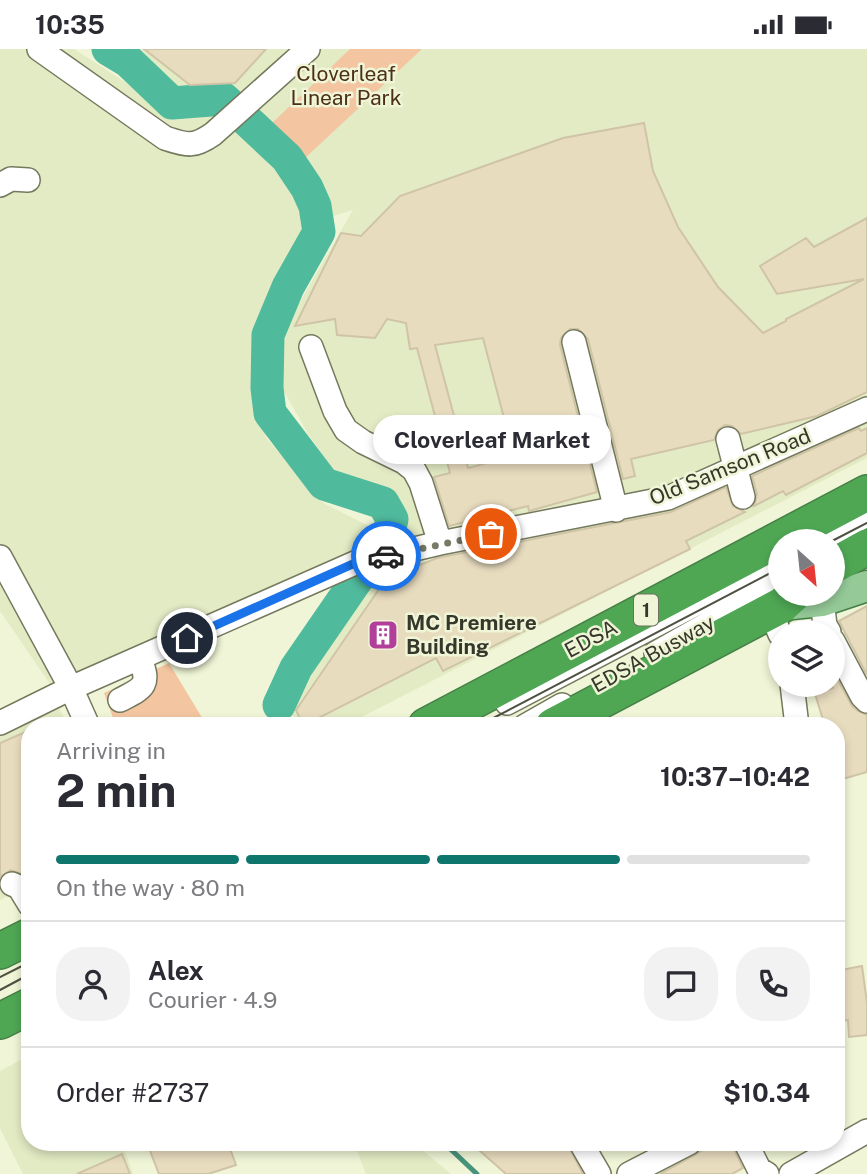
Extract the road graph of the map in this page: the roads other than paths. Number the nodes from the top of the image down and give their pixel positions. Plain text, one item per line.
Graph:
1 (39, 49) edge
2 (309, 49) edge
3 (28, 180) dead end
4 (0, 185) edge
5 (574, 342) dead end
6 (311, 347) dead end
7 (867, 409) edge
8 (727, 439) dead end
9 (734, 469) junction
10 (867, 493) edge
11 (743, 497) dead end
12 (616, 510) junction
13 (867, 515) edge
14 (841, 529) edge
15 (867, 537) edge
16 (440, 543) junction
17 (867, 547) edge
18 (845, 549) edge
19 (0, 557) edge
20 (845, 559) edge
21 (768, 566) edge
22 (867, 586) edge
23 (845, 591) edge
24 (784, 606) edge
25 (784, 606) edge
26 (792, 606) edge
27 (816, 620) edge
28 (140, 659) junction
29 (845, 664) edge
30 (71, 688) junction
31 (794, 697) edge
32 (120, 700) dead end
33 (867, 701) edge
34 (84, 717) edge
35 (443, 717) edge
36 (479, 717) edge
37 (544, 717) edge
38 (570, 717) edge
39 (796, 717) edge
40 (0, 723) edge
41 (12, 884) dead end
42 (21, 890) edge
43 (21, 940) edge
44 (0, 951) edge
45 (21, 957) edge
46 (0, 968) edge
47 (21, 998) edge
48 (0, 1009) edge
49 (21, 1010) edge
50 (0, 1021) edge
51 (867, 1132) edge
52 (845, 1144) edge
53 (586, 1151) edge
54 (673, 1151) edge
55 (750, 1151) edge
56 (833, 1151) edge
57 (599, 1174) edge
58 (628, 1174) edge
59 (768, 1174) edge
60 (791, 1174) edge

1 - 2 street
3 - 4 street
5 - 12 street
6 - 16 street
7 - 9 street, Old Samson Road
8 - 9 street
9 - 11 street
9 - 12 street, Old Samson Road
10 - 35 highway, EDSA / 1
12 - 16 street, Old Samson Road
13 - 14 street
15 - 18 street
16 - 28 street, Old Samson Road
17 - 20 highway
19 - 30 street
21 - 36 street, EDSA Busway
22 - 23 main road
24 - 37 street, EDSA Busway
25 - 38 highway
26 - 27 street
28 - 30 street, Old Samson Road
28 - 32 street
29 - 33 street
30 - 34 street
30 - 40 street, Old Samson Road
31 - 39 street
41 - 42 street
43 - 44 highway
45 - 46 street
47 - 48 street
49 - 50 highway
51 - 52 street
53 - 57 street
54 - 58 street
55 - 59 street
56 - 60 street

